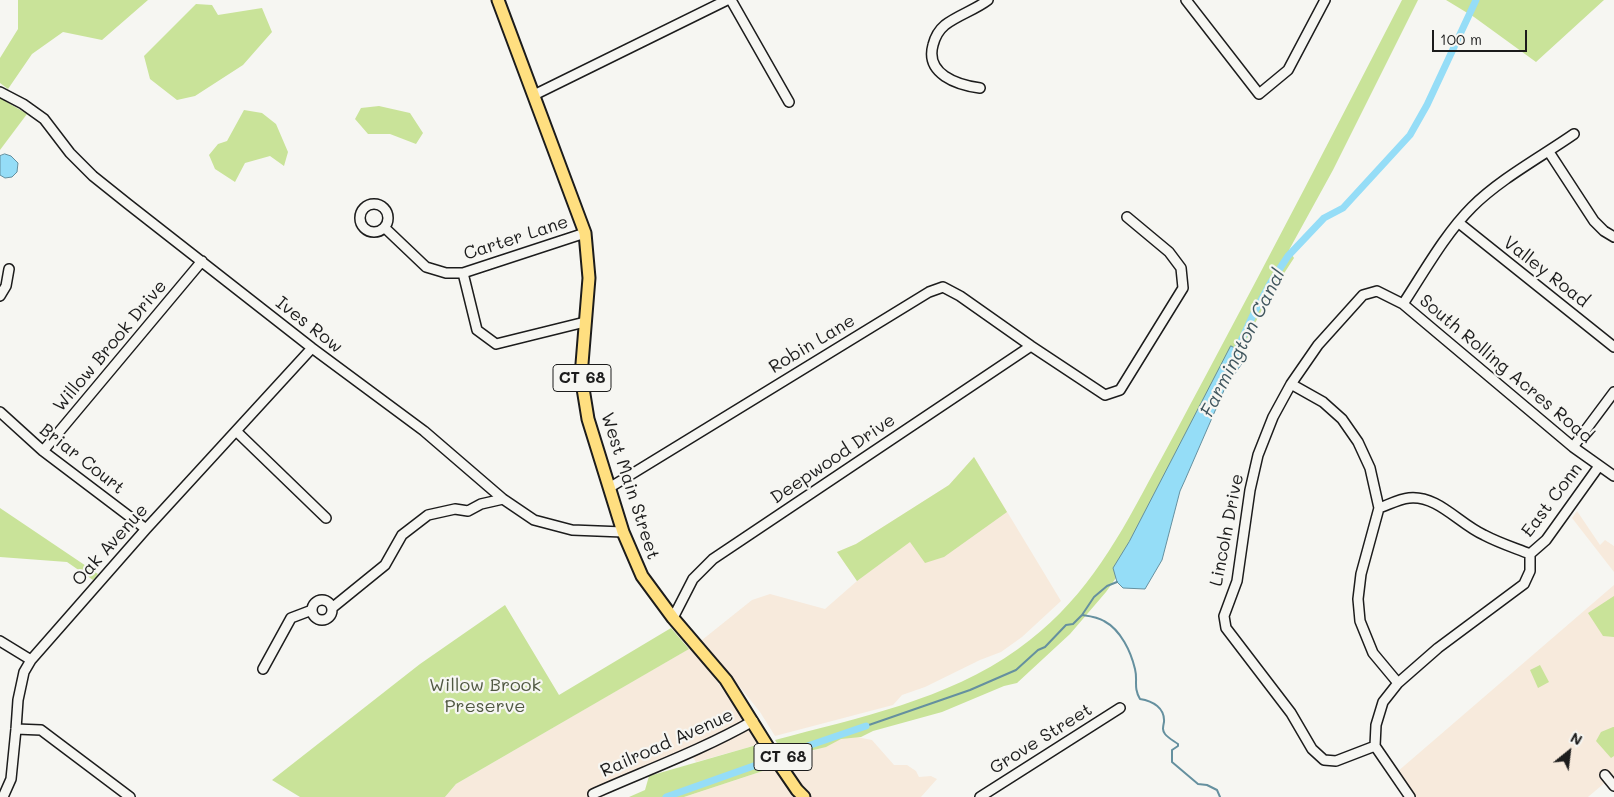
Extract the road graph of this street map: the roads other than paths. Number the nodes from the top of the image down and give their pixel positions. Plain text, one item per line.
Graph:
1 (727, 0) edge
2 (731, 0) edge
3 (1186, 0) edge
4 (1325, 0) edge
5 (501, 1) edge
6 (983, 2) edge
7 (980, 88) dead end
8 (0, 92) edge
9 (534, 95) junction
10 (789, 102) dead end
11 (1574, 134) dead end
12 (1549, 152) junction
13 (1127, 217) dead end
14 (1459, 223) junction
15 (385, 228) dead end
16 (585, 233) junction
17 (1614, 237) edge
18 (202, 261) junction
19 (10, 268) dead end
20 (463, 273) junction
21 (0, 296) edge
22 (1403, 304) junction
23 (585, 322) junction
24 (1031, 346) junction
25 (1614, 347) edge
26 (312, 348) junction
27 (1291, 384) junction
28 (1614, 392) edge
29 (0, 412) edge
30 (236, 431) junction
31 (1573, 447) junction
32 (43, 451) junction
33 (1599, 466) junction
34 (1614, 476) edge
35 (609, 488) junction
36 (503, 499) junction
37 (1379, 508) junction
38 (326, 518) dead end
39 (146, 529) junction
40 (623, 532) junction
41 (1530, 554) junction
42 (332, 608) junction
43 (312, 610) junction
44 (673, 618) junction
45 (0, 641) edge
46 (31, 660) junction
47 (263, 669) dead end
48 (1398, 683) junction
49 (1120, 708) dead end
50 (753, 722) junction
51 (16, 729) junction
52 (1375, 746) junction
53 (1605, 775) dead end
54 (1614, 786) edge
55 (593, 794) dead end
56 (3, 797) edge
57 (130, 797) edge
58 (805, 797) edge
59 (980, 797) edge
60 (1410, 797) edge

1 - 9 street
2 - 10 street
3 - 4 street
5 - 9 main road, West Main Street / CT 68
6 - 7 street
8 - 18 street, Ives Row
9 - 16 main road, West Main Street / CT 68
11 - 12 street
12 - 14 street
12 - 17 street
13 - 24 street
14 - 22 street
14 - 25 street, Valley Road
15 - 20 street, Carter Lane
16 - 20 street, Carter Lane
16 - 23 main road, West Main Street / CT 68
18 - 26 street, Ives Row
18 - 32 street, Willow Brook Drive
19 - 21 street
20 - 23 street
22 - 27 street, Lincoln Drive
22 - 31 street, South Rolling Acres Road
23 - 35 main road, West Main Street / CT 68
24 - 35 street, Robin Lane
24 - 44 street, Deepwood Drive
26 - 30 street, Oak Avenue
26 - 36 street, Ives Row
27 - 37 street
27 - 52 street, Lincoln Drive
28 - 31 street
29 - 32 street, Briar Court
30 - 38 street
30 - 39 street, Oak Avenue
31 - 33 street, South Rolling Acres Road
32 - 39 street, Briar Court
33 - 34 street, South Rolling Acres Road
33 - 41 street, East Conn
35 - 40 main road, West Main Street / CT 68
36 - 40 street, Ives Row
36 - 42 street
37 - 41 street
37 - 48 street
39 - 46 street, Oak Avenue
40 - 44 main road, West Main Street / CT 68
41 - 48 street
42 - 43 street
42 - 43 street
43 - 47 street
44 - 50 main road, West Main Street / CT 68
45 - 46 street
46 - 51 street, Oak Avenue
48 - 52 street
49 - 59 street, Grove Street
50 - 55 street, Railroad Avenue
50 - 58 main road, West Main Street / CT 68
51 - 56 street, Oak Avenue
51 - 57 street
52 - 60 street
53 - 54 street

